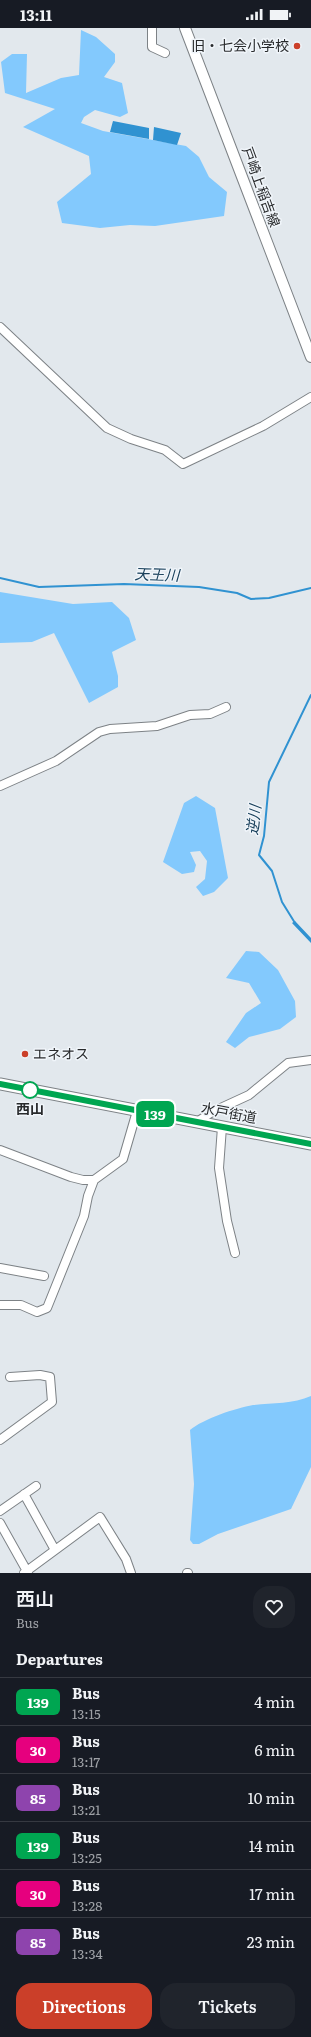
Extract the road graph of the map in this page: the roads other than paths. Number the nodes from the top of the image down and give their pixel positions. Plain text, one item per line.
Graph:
1 (152, 28) edge
2 (185, 28) edge
3 (165, 53) dead end
4 (0, 327) edge
5 (311, 357) edge
6 (311, 397) edge
7 (226, 707) dead end
8 (0, 786) edge
9 (311, 1060) edge
10 (0, 1084) edge
11 (137, 1110) junction
12 (197, 1122) junction
13 (222, 1127) junction
14 (311, 1144) edge
15 (0, 1150) edge
16 (94, 1180) junction
17 (235, 1253) dead end
18 (0, 1268) edge
19 (44, 1276) dead end
20 (0, 1305) edge
21 (10, 1377) dead end
22 (0, 1440) edge
23 (36, 1486) dead end
24 (24, 1494) junction
25 (0, 1511) edge
26 (0, 1523) edge
27 (55, 1550) junction
28 (26, 1572) edge
29 (132, 1573) edge

1 - 3 street
2 - 5 main road, 戸崎上稲吉線
4 - 6 street
7 - 8 street
9 - 12 street
10 - 11 highway, 水戸街道
11 - 12 highway, 水戸街道
11 - 16 street
12 - 13 highway, 水戸街道
13 - 14 highway, 水戸街道
13 - 17 street
15 - 16 street
16 - 20 street
18 - 19 street
21 - 22 street
23 - 24 street
24 - 25 street
24 - 27 street
26 - 28 street
27 - 28 street
27 - 29 street

